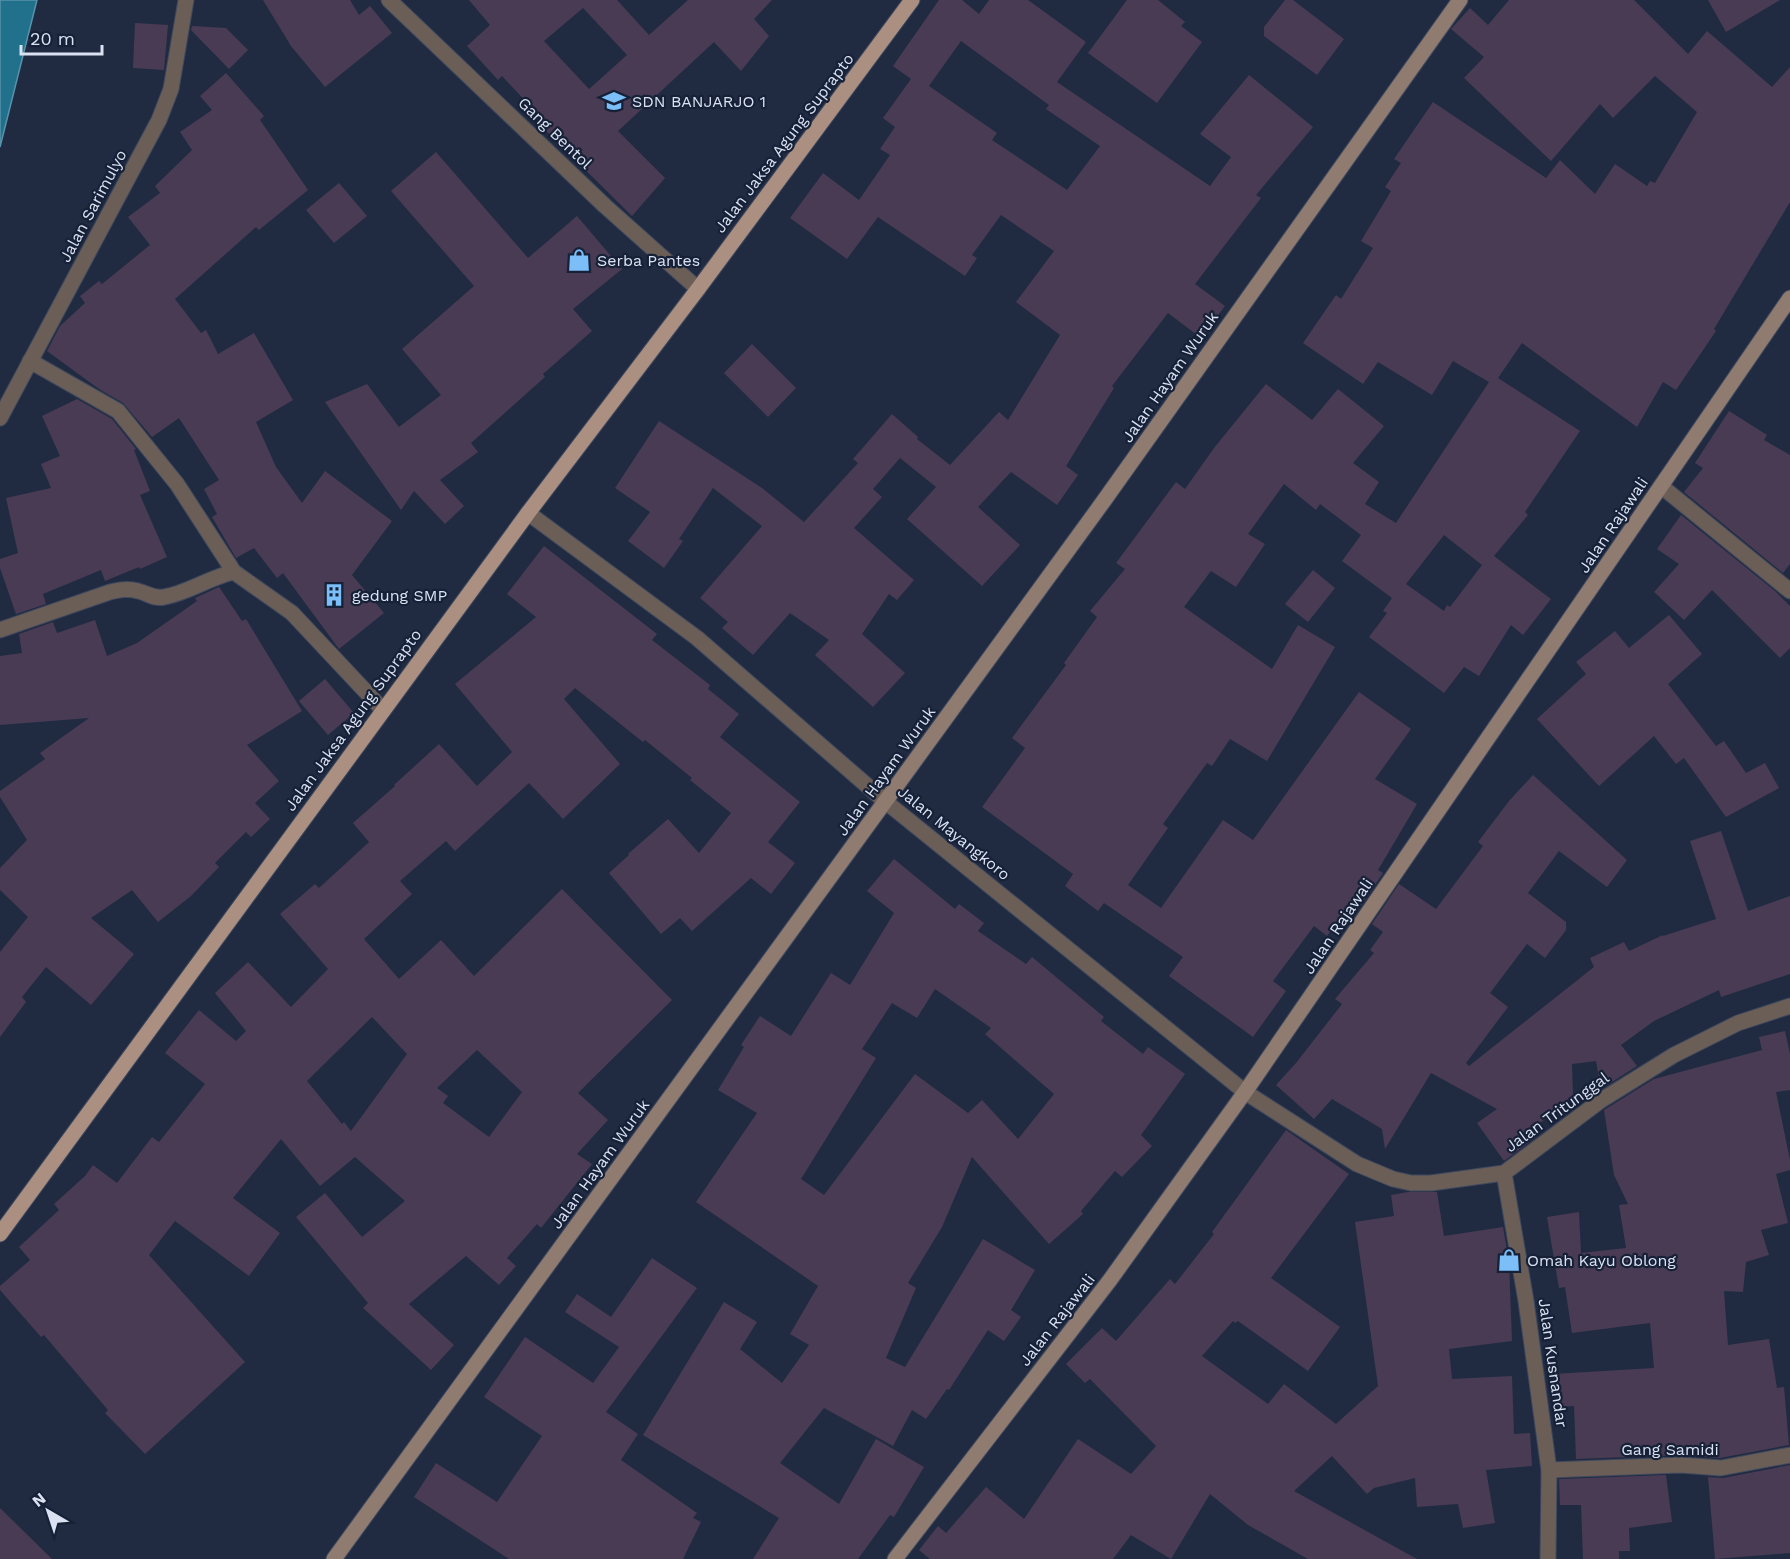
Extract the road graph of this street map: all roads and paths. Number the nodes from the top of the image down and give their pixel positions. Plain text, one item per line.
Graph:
1 (186, 0) edge
2 (389, 0) edge
3 (912, 0) edge
4 (1460, 0) edge
5 (698, 289) junction
6 (1790, 298) edge
7 (30, 361) junction
8 (0, 418) edge
9 (1661, 486) junction
10 (528, 513) junction
11 (234, 572) junction
12 (1790, 591) edge
13 (0, 630) edge
14 (383, 710) junction
15 (886, 802) junction
16 (1790, 1006) edge
17 (1245, 1092) junction
18 (1504, 1173) junction
19 (0, 1234) edge
20 (1790, 1455) edge
21 (1549, 1470) junction
22 (334, 1559) edge
23 (895, 1559) edge
24 (1548, 1559) edge

1 - 7 street, Jalan Sarimulyo
2 - 5 street, Gang Bentol
3 - 5 main road, Jalan Jaksa Agung Suprapto
4 - 15 street, Jalan Hayam Wuruk
5 - 10 main road, Jalan Jaksa Agung Suprapto
6 - 9 street, Jalan Rajawali
7 - 8 street, Jalan Sarimulyo
7 - 11 street
9 - 12 street
9 - 17 street, Jalan Rajawali
10 - 14 main road, Jalan Jaksa Agung Suprapto
10 - 15 street, Jalan Mayangkoro
11 - 13 street
11 - 14 street
14 - 19 main road, Jalan Jaksa Agung Suprapto
15 - 17 street, Jalan Mayangkoro
15 - 22 street, Jalan Hayam Wuruk
16 - 18 street, Jalan Tritunggal
17 - 18 street, Jalan Tritunggal
17 - 23 street, Jalan Rajawali
18 - 21 street, Jalan Kusnandar
20 - 21 street, Gang Samidi
21 - 24 street, Jalan Kusnandar

